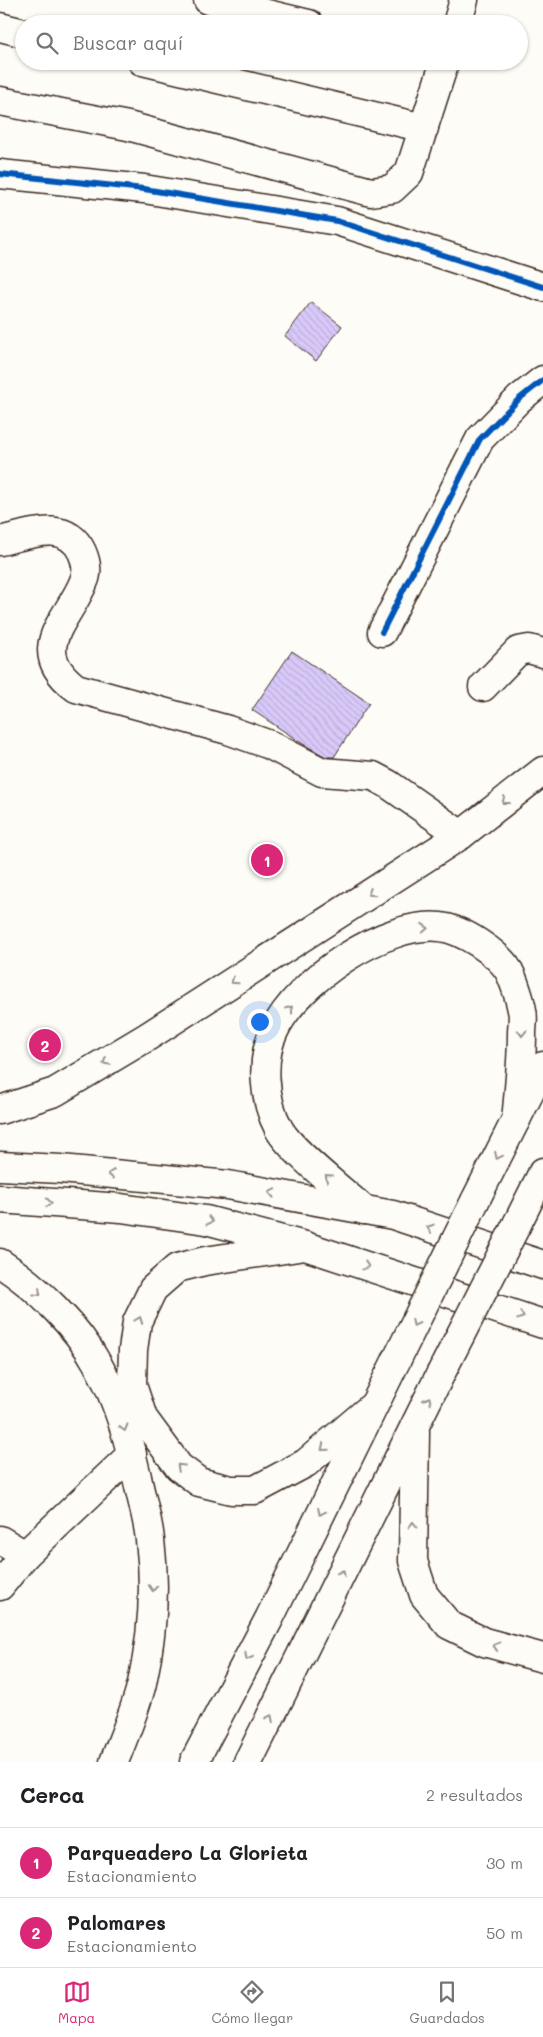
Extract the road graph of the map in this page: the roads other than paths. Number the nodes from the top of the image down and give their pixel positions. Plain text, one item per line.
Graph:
1 (208, 0) edge
2 (464, 0) edge
3 (271, 15) edge
4 (460, 15) edge
5 (0, 27) edge
6 (15, 31) edge
7 (180, 70) edge
8 (442, 70) edge
9 (0, 101) edge
10 (424, 128) junction
11 (0, 174) edge
12 (543, 286) edge
13 (543, 380) edge
14 (0, 541) edge
15 (382, 632) dead end
16 (543, 653) edge
17 (483, 686) dead end
18 (543, 771) edge
19 (461, 835) junction
20 (543, 1066) edge
21 (0, 1110) edge
22 (516, 1120) junction
23 (0, 1166) edge
24 (543, 1172) edge
25 (0, 1199) edge
26 (543, 1202) edge
27 (364, 1210) junction
28 (516, 1224) junction
29 (305, 1246) junction
30 (0, 1263) edge
31 (543, 1265) edge
32 (543, 1324) edge
33 (374, 1405) junction
34 (415, 1424) junction
35 (132, 1454) junction
36 (0, 1540) edge
37 (25, 1555) junction
38 (0, 1586) edge
39 (543, 1658) edge
40 (114, 1762) edge
41 (194, 1762) edge
42 (248, 1762) edge

1 - 3 main road
2 - 4 main road
5 - 6 main road
7 - 10 main road
8 - 10 main road
9 - 10 main road
11 - 12 main road
13 - 15 main road
14 - 19 main road
16 - 17 main road
18 -> 19 main road
19 -> 21 main road
20 - 22 main road
27 -> 22 main road
22 -> 33 main road, bridge
27 -> 23 main road
24 - 28 main road
25 -> 29 main road
26 - 28 main road
31 -> 27 main road
34 -> 28 main road, bridge
29 -> 32 main road
33 -> 29 main road
30 -> 35 main road
33 -> 41 main road
39 -> 34 main road
42 -> 34 main road
35 - 37 main road
35 -> 40 main road
36 - 37 main road
37 - 38 main road

